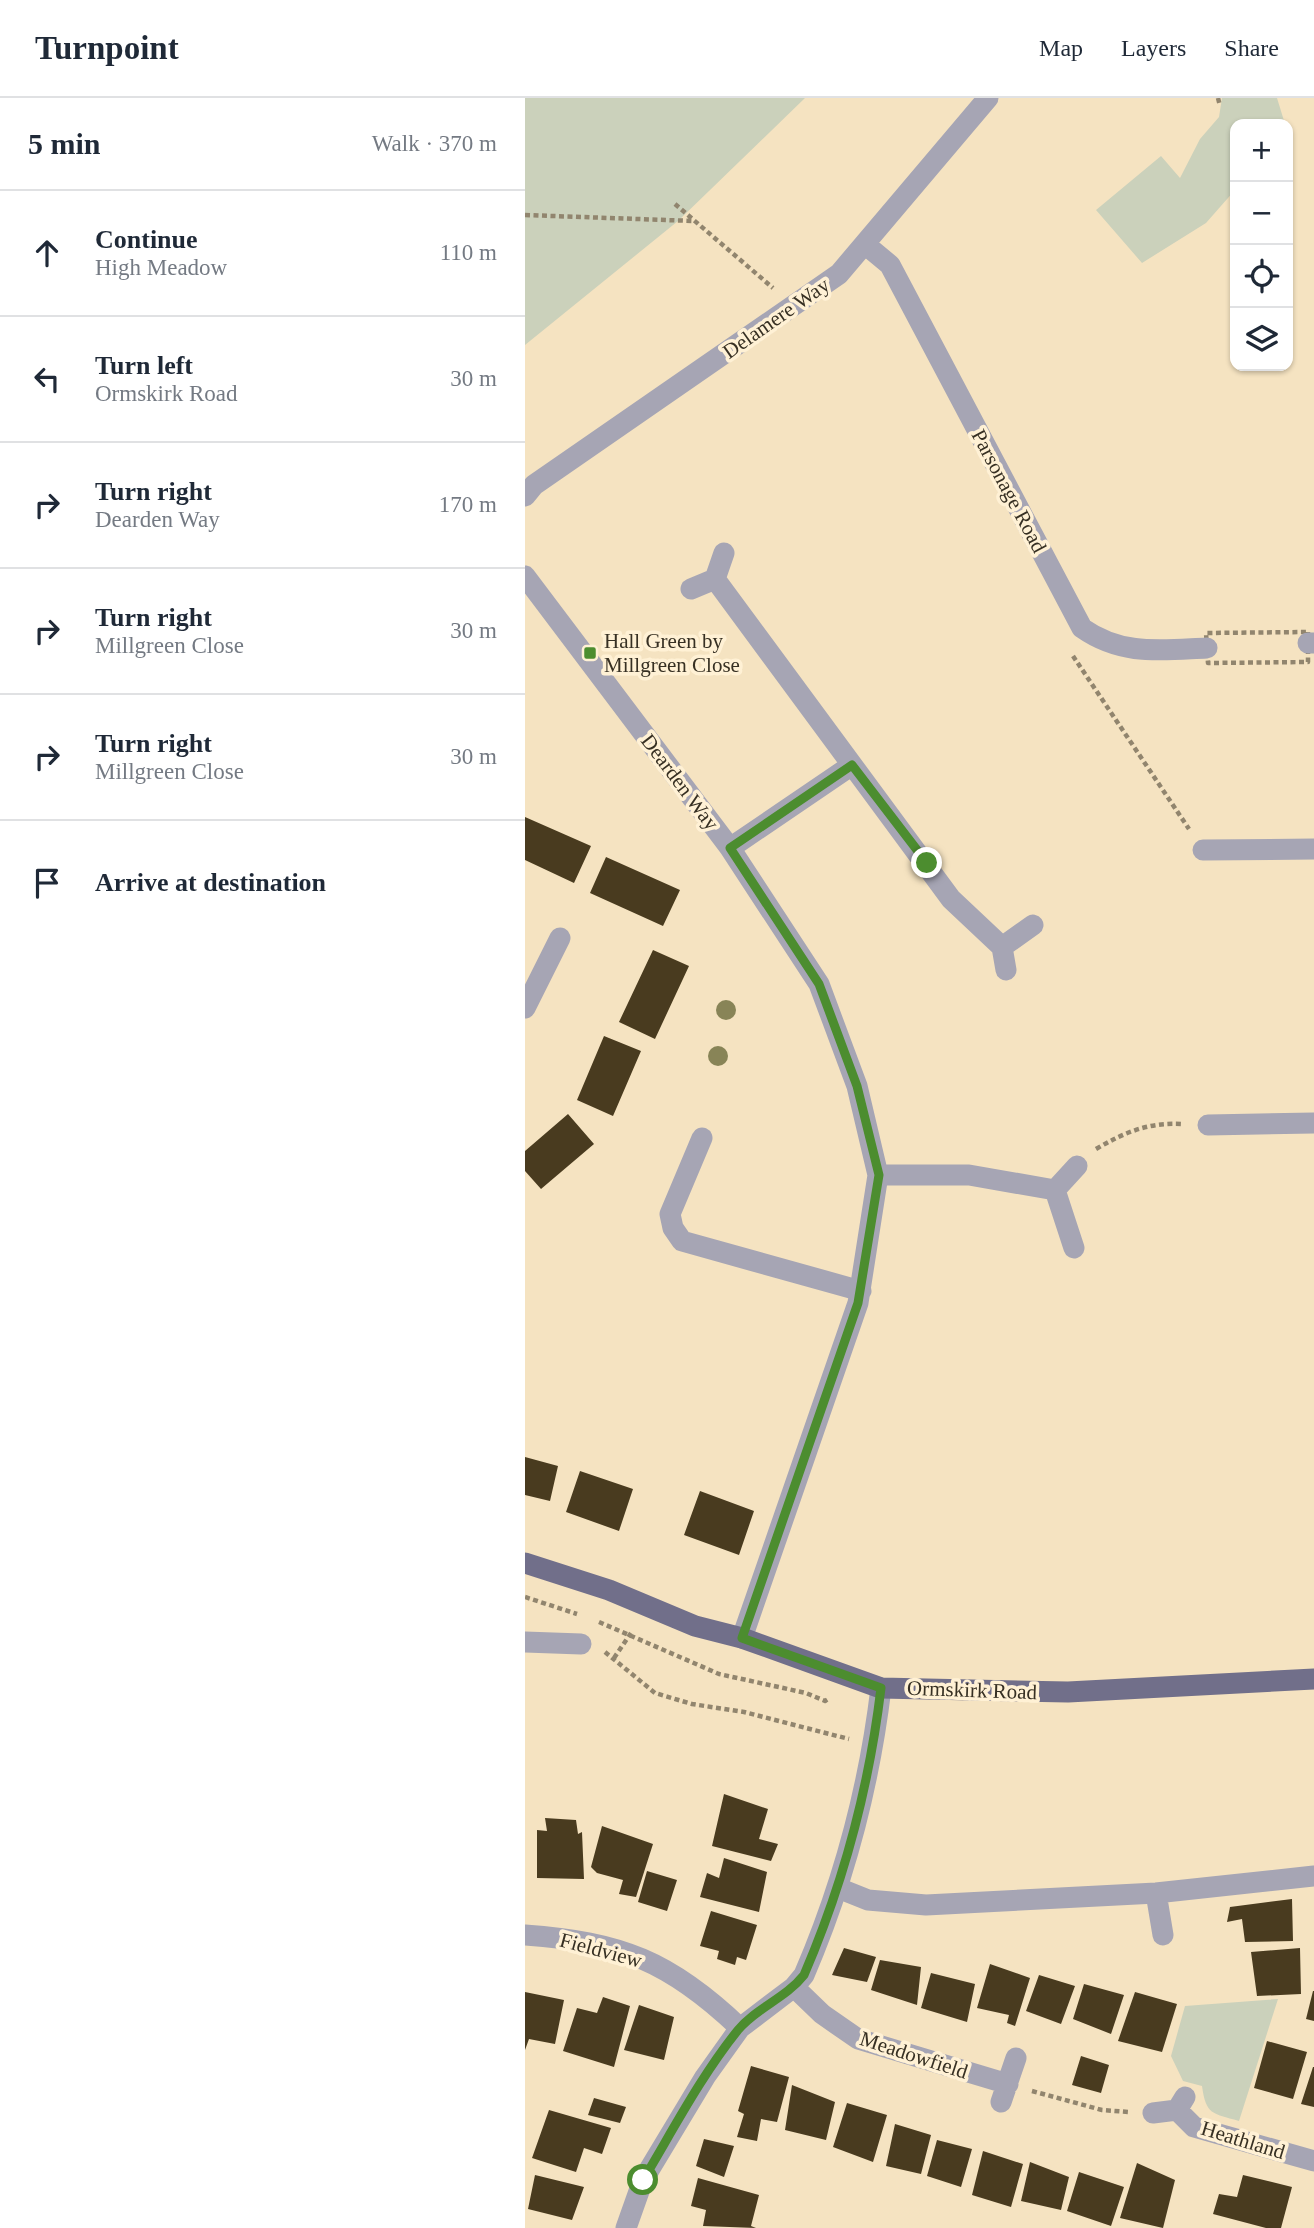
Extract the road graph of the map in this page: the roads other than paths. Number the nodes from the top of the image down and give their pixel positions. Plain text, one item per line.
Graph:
1 (988, 98) edge
2 (866, 245) junction
3 (525, 496) edge
4 (724, 553) dead end
5 (525, 576) edge
6 (715, 579) junction
7 (691, 589) dead end
8 (1207, 648) road end
9 (852, 765) junction
10 (730, 848) junction
11 (1314, 849) edge
12 (1203, 850) road end
13 (1033, 925) dead end
14 (560, 938) dead end
15 (1002, 947) junction
16 (1006, 970) dead end
17 (525, 1008) edge
18 (1314, 1123) edge
19 (1208, 1125) road end
20 (702, 1138) dead end
21 (1077, 1166) road end
22 (879, 1175) junction
23 (1055, 1190) junction
24 (1074, 1248) dead end
25 (861, 1291) junction
26 (525, 1563) edge
27 (742, 1638) junction
28 (525, 1642) edge
29 (582, 1644) road end
30 (1314, 1679) edge
31 (881, 1688) junction
32 (1314, 1876) edge
33 (838, 1888) junction
34 (1156, 1893) junction
35 (525, 1935) edge
36 (1163, 1935) dead end
37 (794, 1987) junction
38 (740, 2028) junction
39 (1016, 2058) dead end
40 (1153, 2113) road end
41 (1314, 2161) edge
42 (626, 2228) edge

1 - 2 street, Delamere Way
2 - 3 street, Delamere Way
2 - 8 street, Parsonage Road
4 - 6 street
5 - 10 street, Dearden Way
6 - 7 street
6 - 9 street
9 - 10 street
9 - 15 street
10 - 22 street, Dearden Way
11 - 12 street
13 - 15 street
14 - 17 street
15 - 16 street
18 - 19 street
20 - 25 street
21 - 23 street
22 - 23 street
22 - 25 street, Dearden Way
23 - 24 street
25 - 27 street, Dearden Way
26 - 27 main road, Ormskirk Road
27 - 31 main road, Ormskirk Road
28 - 29 street
30 - 31 main road, Ormskirk Road
31 - 33 street
32 - 34 street
33 - 34 street
33 - 37 street
34 - 36 street
35 - 38 street, Fieldview
37 - 38 street
37 - 39 street, Meadowfield
38 - 42 street
40 - 41 street, Heathland

